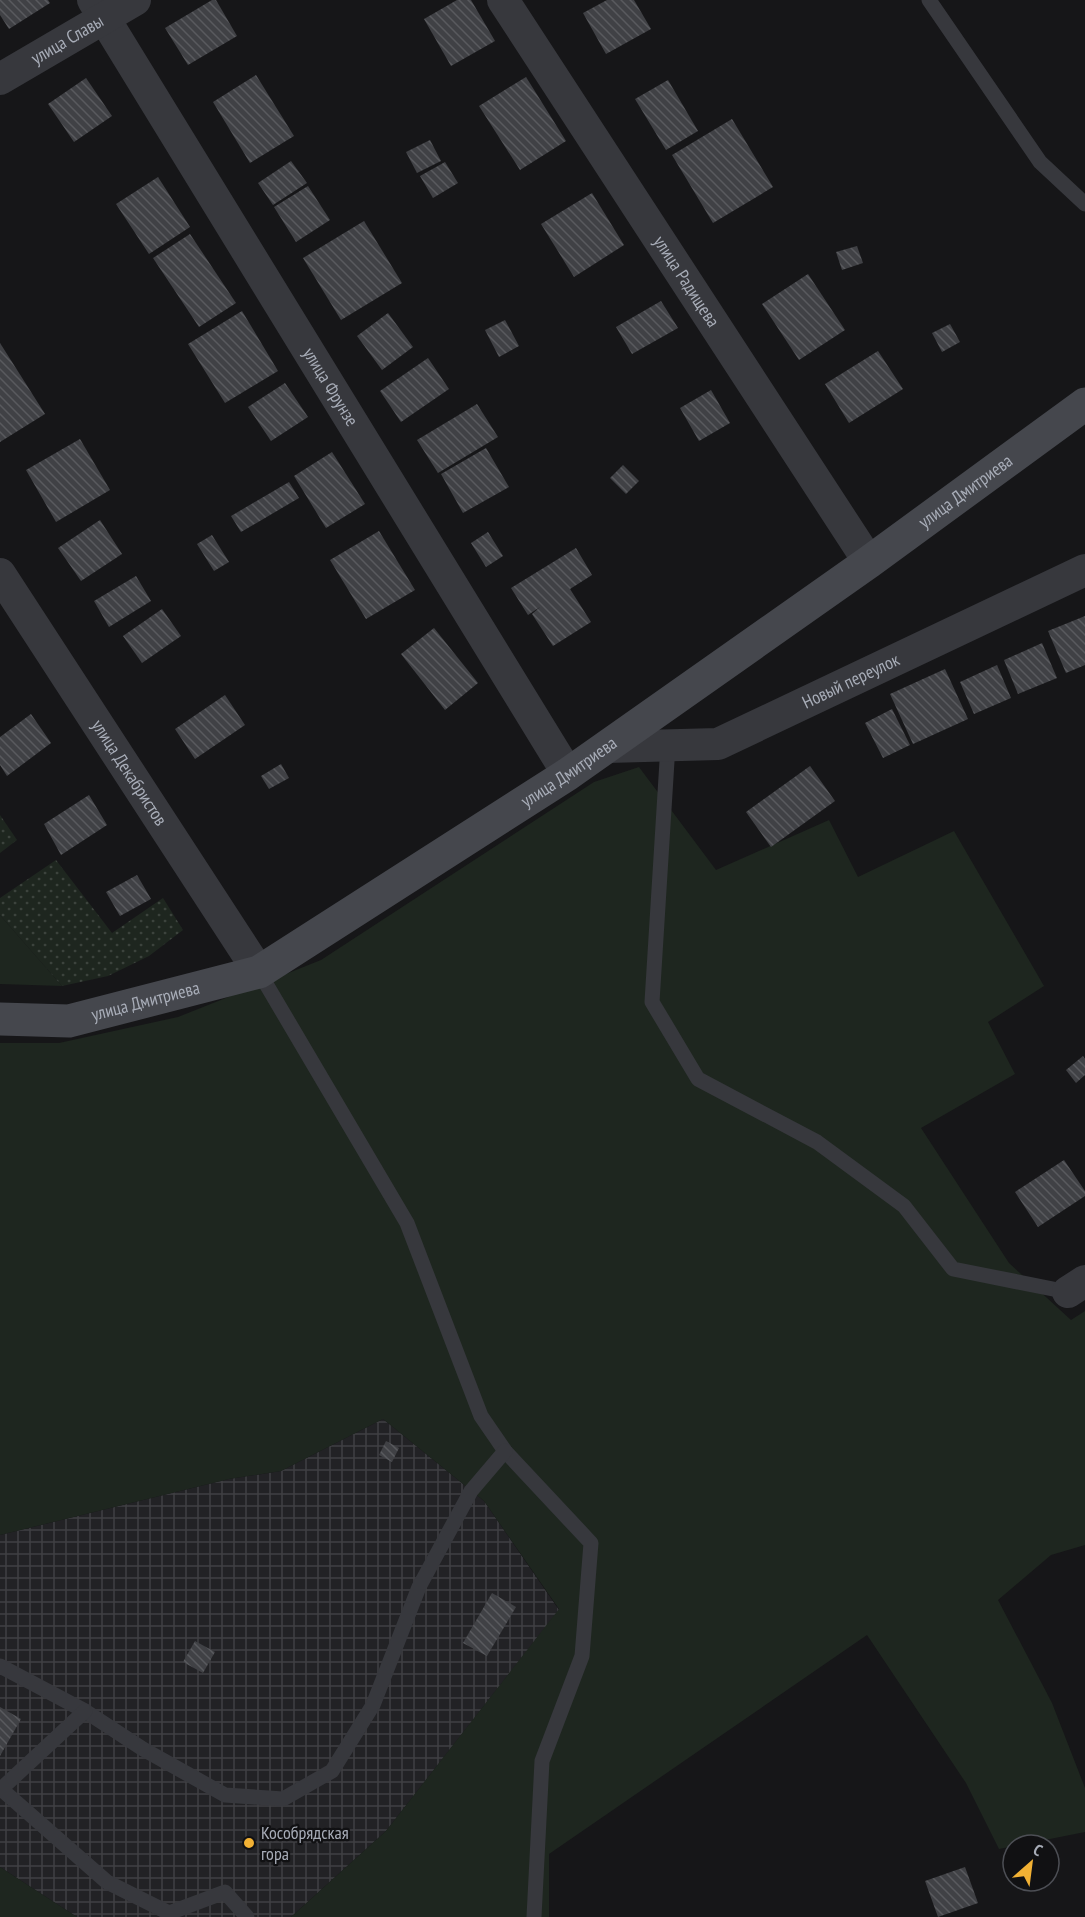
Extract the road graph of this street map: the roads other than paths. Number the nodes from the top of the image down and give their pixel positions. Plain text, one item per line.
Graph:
1 (135, 0) edge
2 (503, 0) edge
3 (929, 0) edge
4 (99, 9) edge
5 (0, 79) edge
6 (1085, 204) edge
7 (1085, 404) edge
8 (869, 562) junction
9 (1085, 570) edge
10 (0, 574) edge
11 (668, 745) junction
12 (607, 747) junction
13 (568, 774) junction
14 (259, 972) junction
15 (0, 1019) edge
16 (1076, 1286) edge
17 (505, 1451) junction
18 (0, 1666) edge
19 (86, 1711) junction
20 (0, 1789) edge
21 (247, 1917) edge
22 (534, 1917) edge

1 - 4 street, улица Славы
2 - 8 street, улица Радищева
3 - 6 lane
4 - 5 street, улица Славы
4 - 13 street, улица Фрунзе
7 - 8 street, улица Дмитриева
8 - 12 street, улица Дмитриева
9 - 11 street, Новый переулок
10 - 14 street, улица Декабристов
11 - 12 street, Новый переулок
11 - 16 lane
12 - 13 street, улица Дмитриева
13 - 14 street, улица Дмитриева
14 - 15 street, улица Дмитриева
14 - 17 lane
17 - 19 lane
17 - 22 lane
18 - 19 lane
19 - 20 lane
20 - 21 lane

